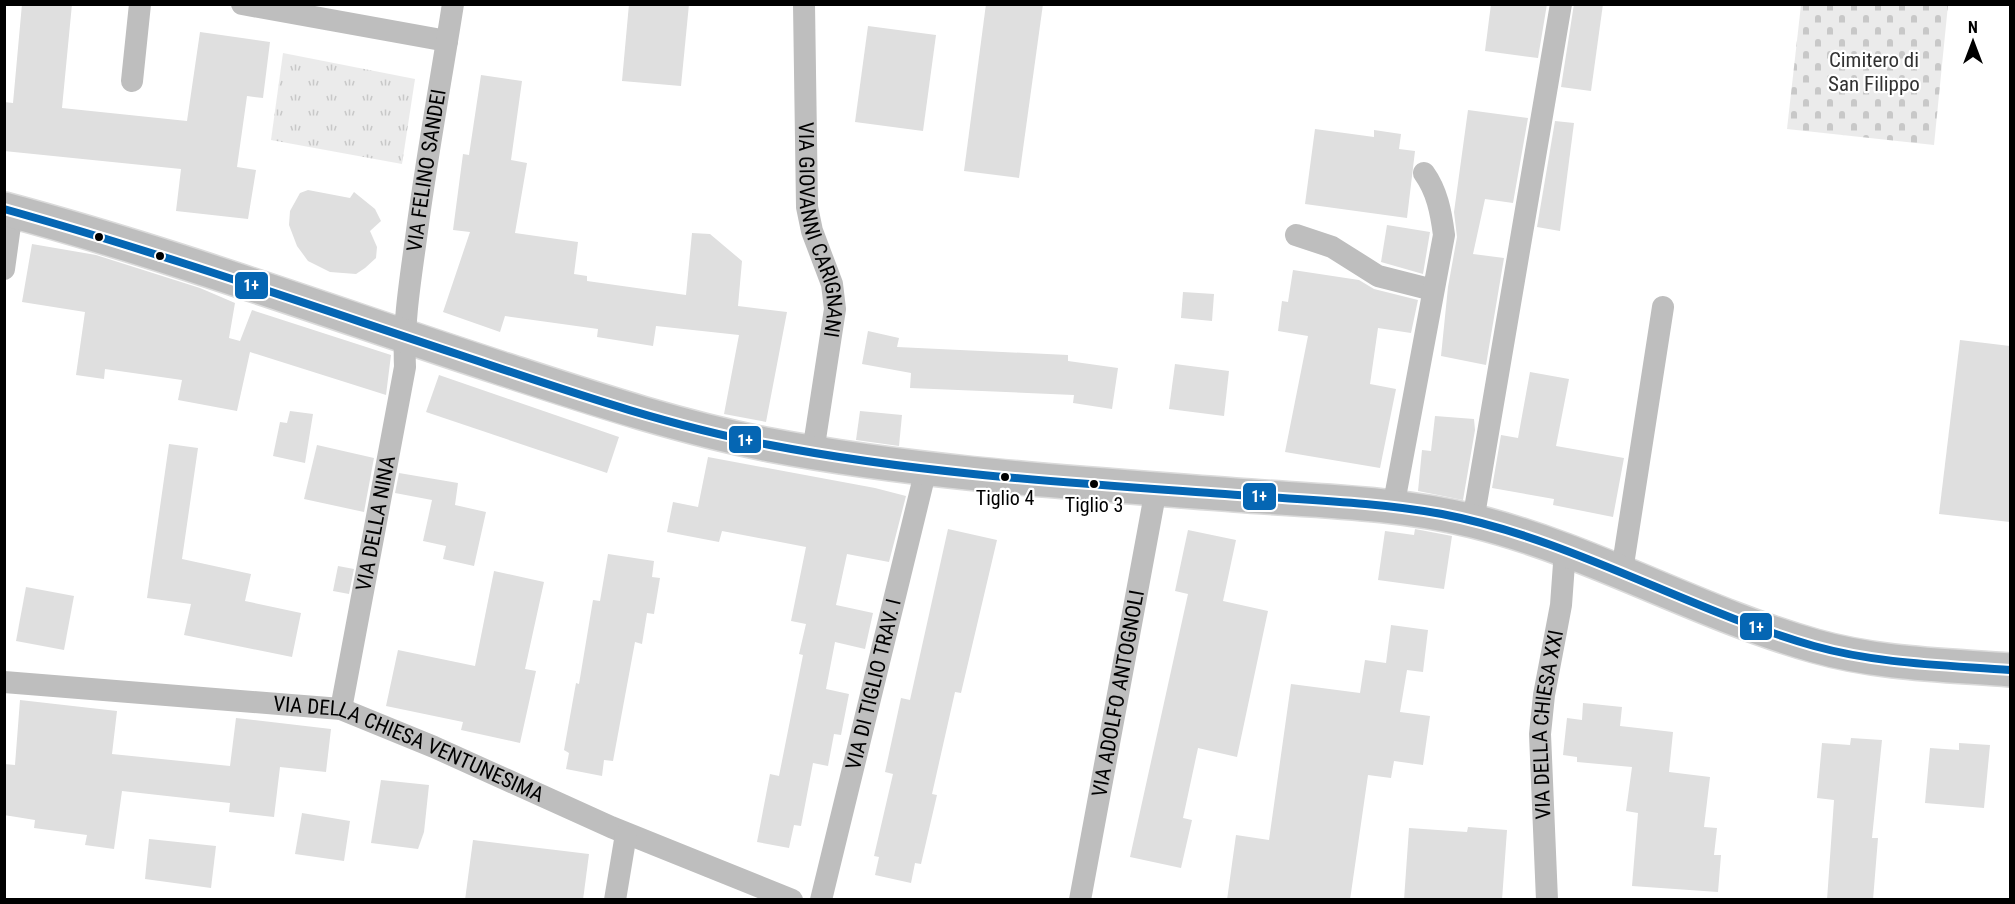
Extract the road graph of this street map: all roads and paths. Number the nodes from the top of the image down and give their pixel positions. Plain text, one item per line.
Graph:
1 (140, 4) edge
2 (242, 4) edge
3 (453, 4) edge
4 (804, 4) edge
5 (1561, 4) edge
6 (267, 7) edge
7 (447, 41) junction
8 (132, 81) dead end
9 (1424, 173) dead end
10 (8, 210) edge
11 (1296, 235) dead end
12 (4, 269) edge
13 (1433, 290) junction
14 (1663, 307) dead end
15 (404, 336) junction
16 (813, 452) junction
17 (926, 469) junction
18 (1156, 489) junction
19 (1393, 508) junction
20 (1473, 521) junction
21 (1565, 550) junction
22 (1622, 571) junction
23 (2010, 670) edge
24 (4, 682) edge
25 (341, 709) junction
26 (626, 834) junction
27 (615, 900) edge
28 (792, 900) edge
29 (821, 900) edge
30 (1080, 900) edge
31 (1547, 900) edge

1 - 8 street
2 - 6 street
3 - 7 street, VIA FELINO SANDEI
4 - 16 street, VIA GIOVANNI CARIGNANI
5 - 20 street
6 - 7 street
7 - 15 street, VIA FELINO SANDEI
9 - 13 street
10 - 12 street
10 - 15 main road
11 - 13 street
13 - 19 street
14 - 22 street
15 - 16 main road
15 - 25 street, VIA DELLA NINA
16 - 17 main road
17 - 18 main road
17 - 29 street, VIA DI TIGLIO TRAV. I
18 - 19 main road
18 - 30 street, VIA ADOLFO ANTOGNOLI
19 - 20 main road
20 - 21 main road
21 - 22 main road
21 - 31 street, VIA DELLA CHIESA XXI
22 - 23 main road
24 - 25 street, VIA DELLA CHIESA VENTUNESIMA
25 - 26 street, VIA DELLA CHIESA VENTUNESIMA
26 - 27 street
26 - 28 street, VIA DELLA CHIESA VENTUNESIMA

